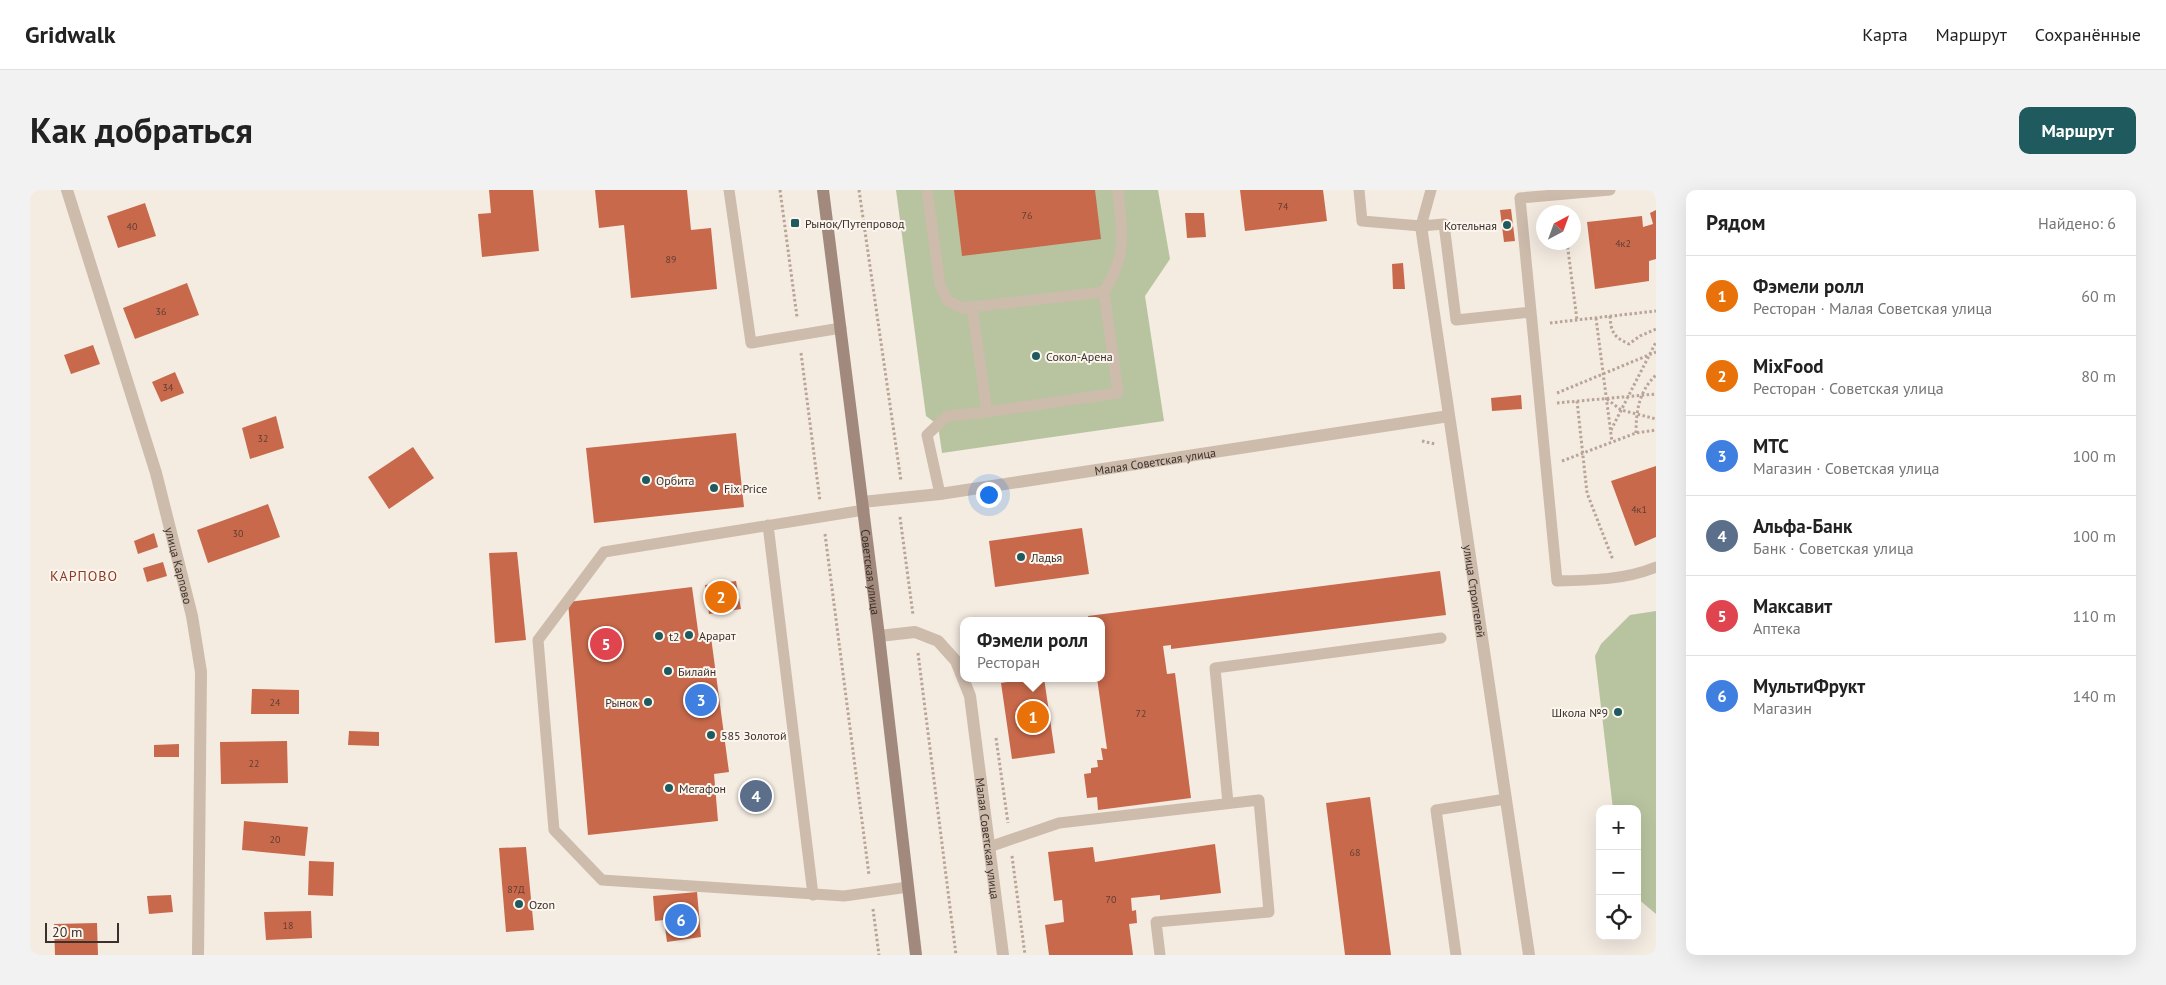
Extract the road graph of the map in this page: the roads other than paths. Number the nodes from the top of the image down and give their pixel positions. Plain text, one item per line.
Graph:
1 (67, 190) edge
2 (729, 190) edge
3 (823, 190) edge
4 (927, 190) edge
5 (1118, 190) edge
6 (1359, 190) edge
7 (1430, 190) edge
8 (1610, 190) edge
9 (1421, 226) junction
10 (1104, 292) junction
11 (972, 307) junction
12 (1531, 312) junction
13 (840, 328) junction
14 (987, 412) junction
15 (1449, 416) junction
16 (940, 494) junction
17 (863, 506) junction
18 (768, 525) junction
19 (1656, 567) edge
20 (879, 636) junction
21 (1441, 638) dead end
22 (960, 670) edge
23 (965, 682) edge
24 (1506, 799) junction
25 (1228, 803) junction
26 (989, 847) junction
27 (908, 887) junction
28 (813, 895) junction
29 (198, 955) edge
30 (916, 955) edge
31 (1003, 955) edge
32 (1160, 955) edge
33 (1456, 955) edge
34 (1529, 955) edge

1 - 29 street, улица Карпово
2 - 13 lane
3 - 13 main road, Советская улица
4 - 11 lane
5 - 10 lane
6 - 9 lane
7 - 9 lane
8 - 12 lane
9 - 12 lane
9 - 15 street, улица Строителей
10 - 11 lane
10 - 14 lane
11 - 14 lane
12 - 19 lane
13 - 17 main road, Советская улица
14 - 16 lane
15 - 16 street, Малая Советская улица
15 - 24 street, улица Строителей
16 - 17 street, Малая Советская улица
17 - 18 lane
17 - 20 main road, Советская улица
18 - 28 lane
18 - 28 lane
20 - 22 street, Малая Советская улица
20 - 27 main road, Советская улица
21 - 25 lane
23 - 26 street, Малая Советская улица
24 - 33 lane
24 - 34 street, улица Строителей
25 - 26 lane
25 - 32 lane
26 - 31 street, Малая Советская улица
27 - 28 lane
27 - 30 main road, Советская улица

